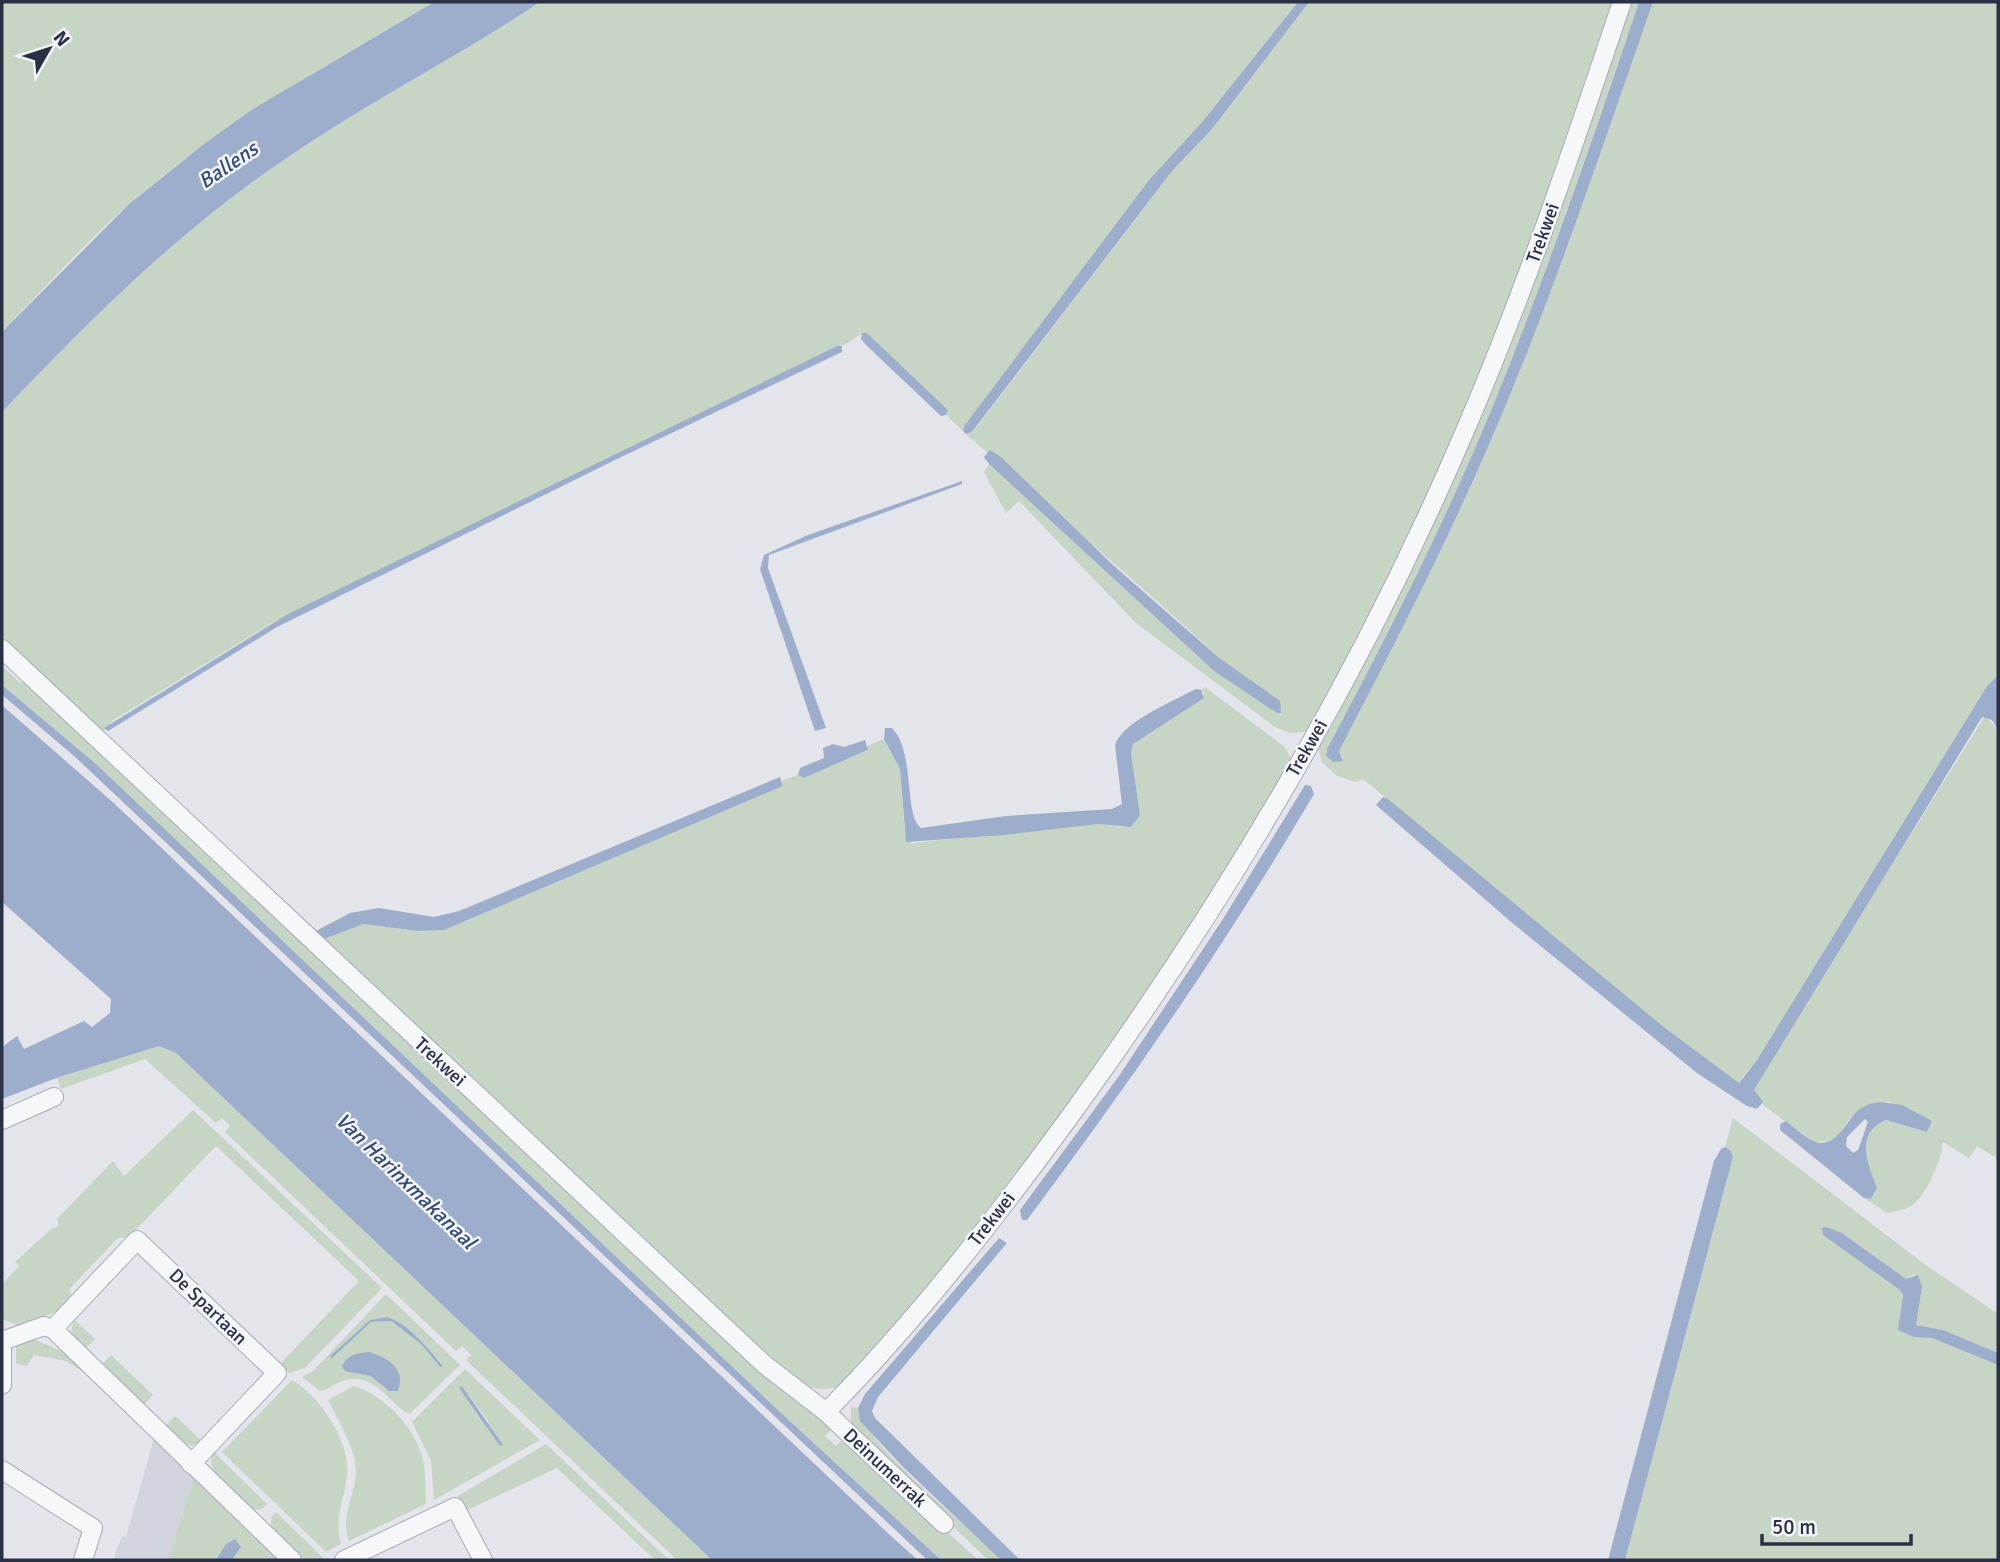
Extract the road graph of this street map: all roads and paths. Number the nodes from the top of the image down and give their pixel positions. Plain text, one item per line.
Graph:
1 (1622, 2) edge
2 (2, 649) edge
3 (54, 1097) dead end
4 (2, 1119) edge
5 (53, 1329) junction
6 (2, 1343) edge
7 (2, 1385) edge
8 (826, 1412) junction
9 (191, 1464) junction
10 (2, 1470) edge
11 (944, 1524) dead end
12 (83, 1560) edge
13 (292, 1560) edge
14 (344, 1560) edge
15 (483, 1560) edge

1 - 8 street, Trekwei
2 - 8 street, Trekwei
3 - 4 street
5 - 6 street
5 - 9 street
5 - 9 street, De Spartaan
6 - 7 street
8 - 11 street, Deinumerrak
9 - 13 street
10 - 12 street
14 - 15 street

